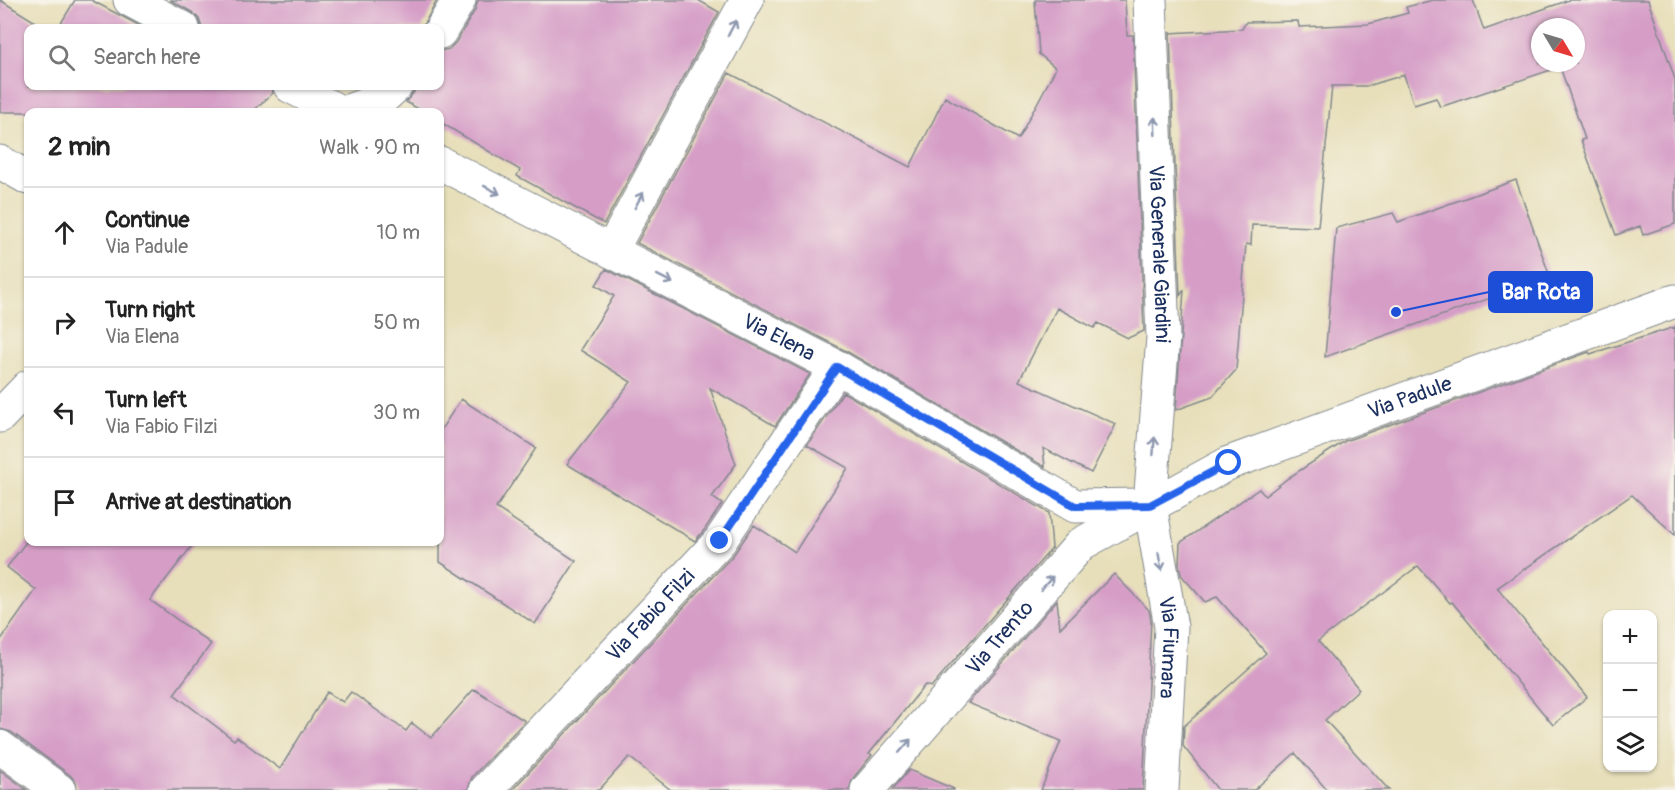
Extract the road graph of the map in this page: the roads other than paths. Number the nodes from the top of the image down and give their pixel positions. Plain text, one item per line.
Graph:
1 (130, 0) edge
2 (459, 0) edge
3 (747, 0) edge
4 (1151, 0) edge
5 (175, 24) edge
6 (444, 25) edge
7 (298, 90) edge
8 (392, 90) edge
9 (332, 108) edge
10 (356, 108) edge
11 (0, 162) edge
12 (444, 165) edge
13 (24, 176) edge
14 (611, 251) junction
15 (1675, 301) edge
16 (837, 367) junction
17 (24, 391) edge
18 (0, 417) edge
19 (1150, 505) junction
20 (0, 747) edge
21 (1169, 783) edge
22 (59, 790) edge
23 (486, 790) edge
24 (867, 790) edge

1 - 5 street
2 - 6 street
14 -> 3 street
19 -> 4 street, Via Generale Giardini
7 - 9 street
8 - 10 street
11 - 13 street
12 -> 14 street, Via Elena
14 -> 16 street, Via Elena
15 - 19 street, Via Padule
16 - 19 street, Via Elena
16 - 23 street, Via Fabio Filzi
17 - 18 street
19 -> 21 street, Via Fiumara
24 -> 19 street, Via Trento
20 - 22 street

